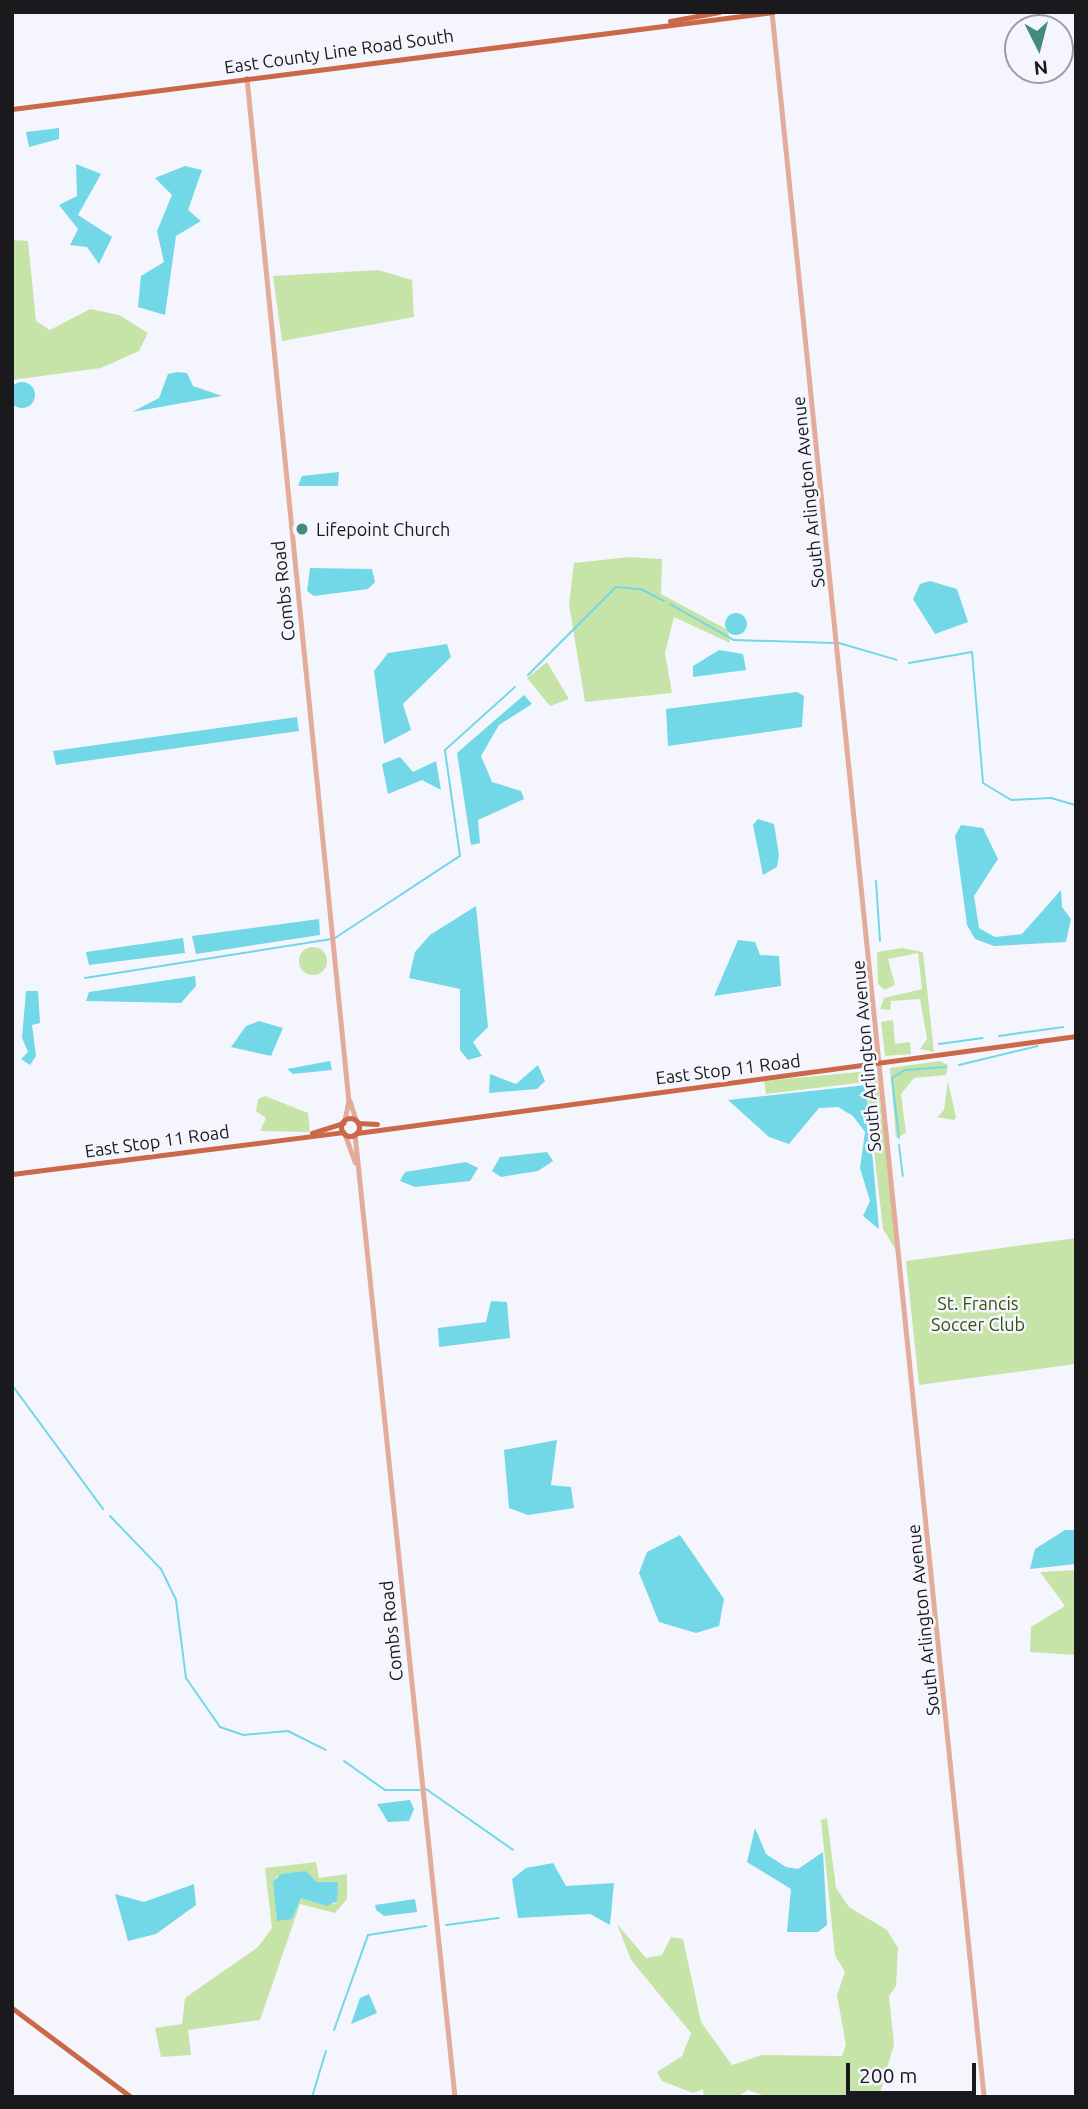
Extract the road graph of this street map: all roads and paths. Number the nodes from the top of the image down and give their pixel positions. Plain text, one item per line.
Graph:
1 (719, 12) edge
2 (773, 12) edge
3 (670, 22) junction
4 (247, 78) junction
5 (12, 109) edge
6 (1076, 1036) edge
7 (881, 1065) junction
8 (349, 1101) junction
9 (344, 1122) junction
10 (357, 1122) junction
11 (384, 1125) junction
12 (344, 1133) junction
13 (356, 1133) junction
14 (306, 1136) junction
15 (355, 1163) junction
16 (12, 1174) edge
17 (12, 2008) edge
18 (131, 2097) edge
19 (455, 2097) edge
20 (984, 2097) edge

1 - 3 main road, East County Line Road South
2 - 3 main road, East County Line Road South
2 - 7 street, South Arlington Avenue
3 - 4 main road, East County Line Road South
4 - 5 main road, East County Line Road South
4 - 8 street, Combs Road
6 - 7 main road, East Stop 11 Road
7 - 11 main road, East Stop 11 Road
7 - 20 street, South Arlington Avenue
8 - 9 street, Combs Road
8 - 10 street, Combs Road
9 - 10 main road, East Stop 11 Road
9 - 12 main road
9 - 14 main road, East Stop 11 Road
10 - 11 main road, East Stop 11 Road
10 - 13 main road
11 - 13 main road, East Stop 11 Road
12 - 13 main road, East Stop 11 Road
12 - 14 main road, East Stop 11 Road
12 - 15 street, Combs Road
13 - 15 street, Combs Road
14 - 16 main road, East Stop 11 Road
15 - 19 street, Combs Road
17 - 18 main road

